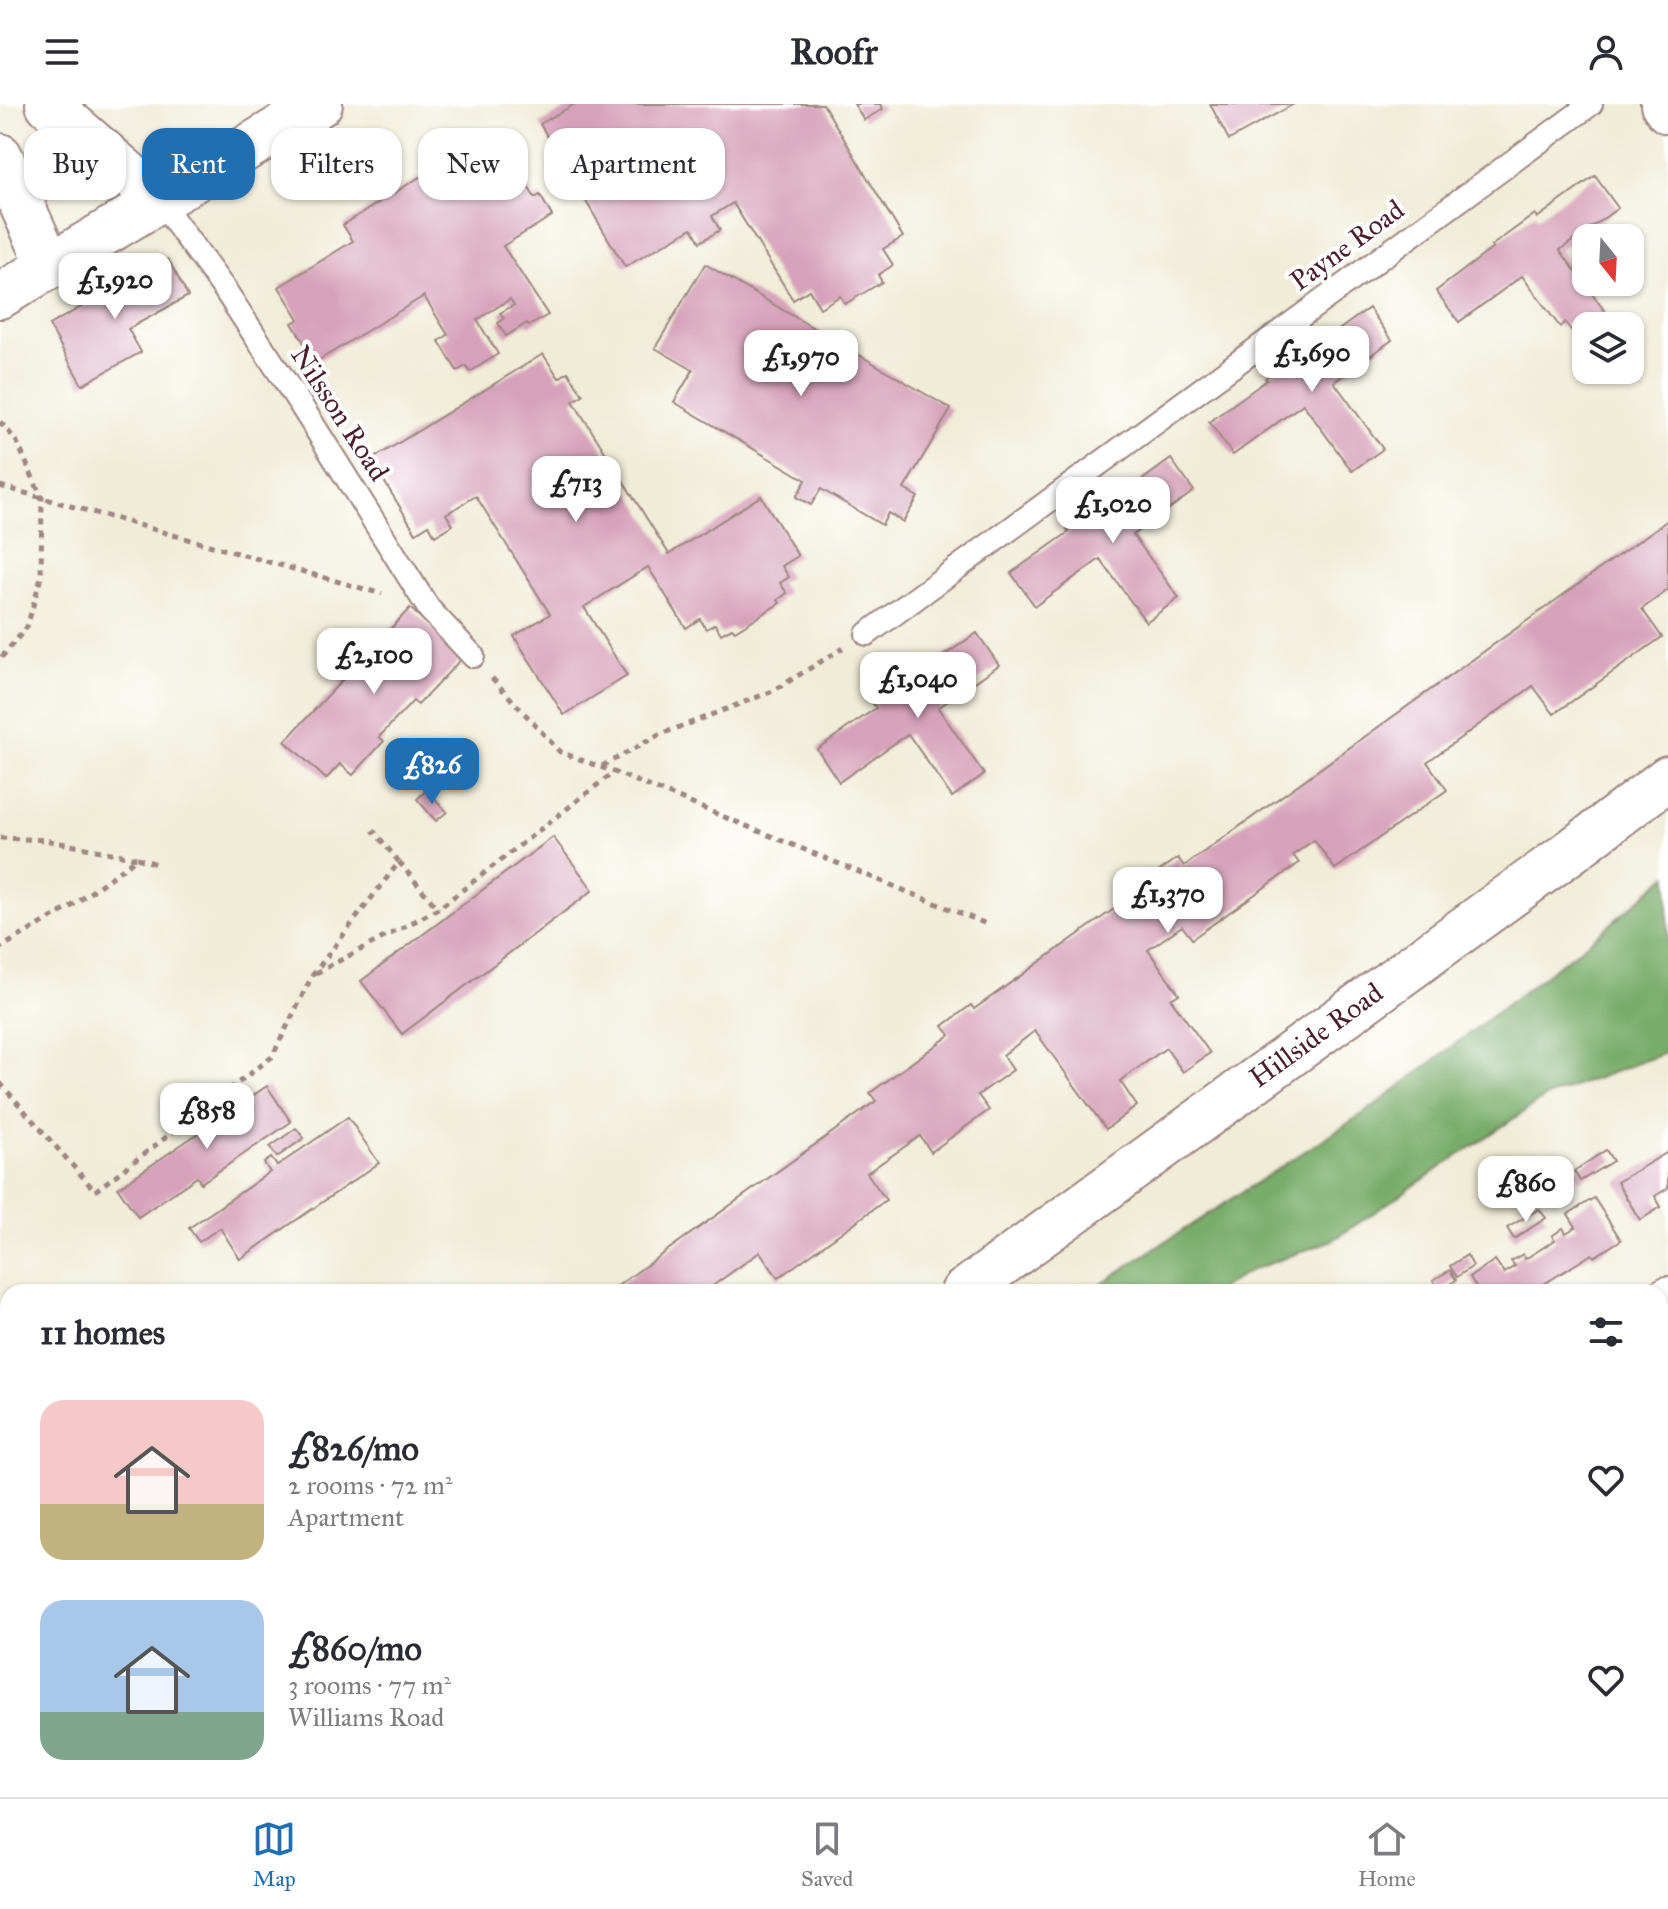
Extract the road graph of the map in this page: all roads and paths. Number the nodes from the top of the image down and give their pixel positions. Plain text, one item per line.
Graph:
1 (48, 104) edge
2 (320, 104) edge
3 (1591, 104) edge
4 (1663, 104) edge
5 (1668, 110) edge
6 (255, 143) edge
7 (0, 156) edge
8 (142, 185) edge
9 (159, 200) joint
10 (50, 267) junction
11 (0, 296) edge
12 (0, 422) edge
13 (0, 486) edge
14 (42, 498) junction
15 (429, 609) junction
16 (867, 634) joint
17 (473, 656) joint
18 (0, 659) edge
19 (601, 766) junction
20 (614, 772) junction
21 (1668, 778) edge
22 (373, 830) dead end
23 (0, 838) edge
24 (137, 858) junction
25 (399, 862) junction
26 (160, 865) dead end
27 (438, 909) junction
28 (989, 925) dead end
29 (0, 948) edge
30 (312, 976) junction
31 (0, 1083) edge
32 (974, 1284) edge

1 - 8 street
2 - 6 street
3 - 16 lane, Payne Road
4 - 5 street
7 - 10 street
9 - 10 street
9 - 15 lane, Nilsson Road
10 - 11 street
12 - 14 path
13 - 14 path
14 - 15 path
14 - 18 path
15 - 17 lane, Nilsson Road
16 - 19 path
17 - 19 path
19 - 20 path
20 - 27 path
20 - 28 path
21 - 32 street, Hillside Road
22 - 25 path
23 - 24 path
24 - 26 path
24 - 29 path
25 - 27 path
25 - 30 path
27 - 30 path
30 - 31 path

